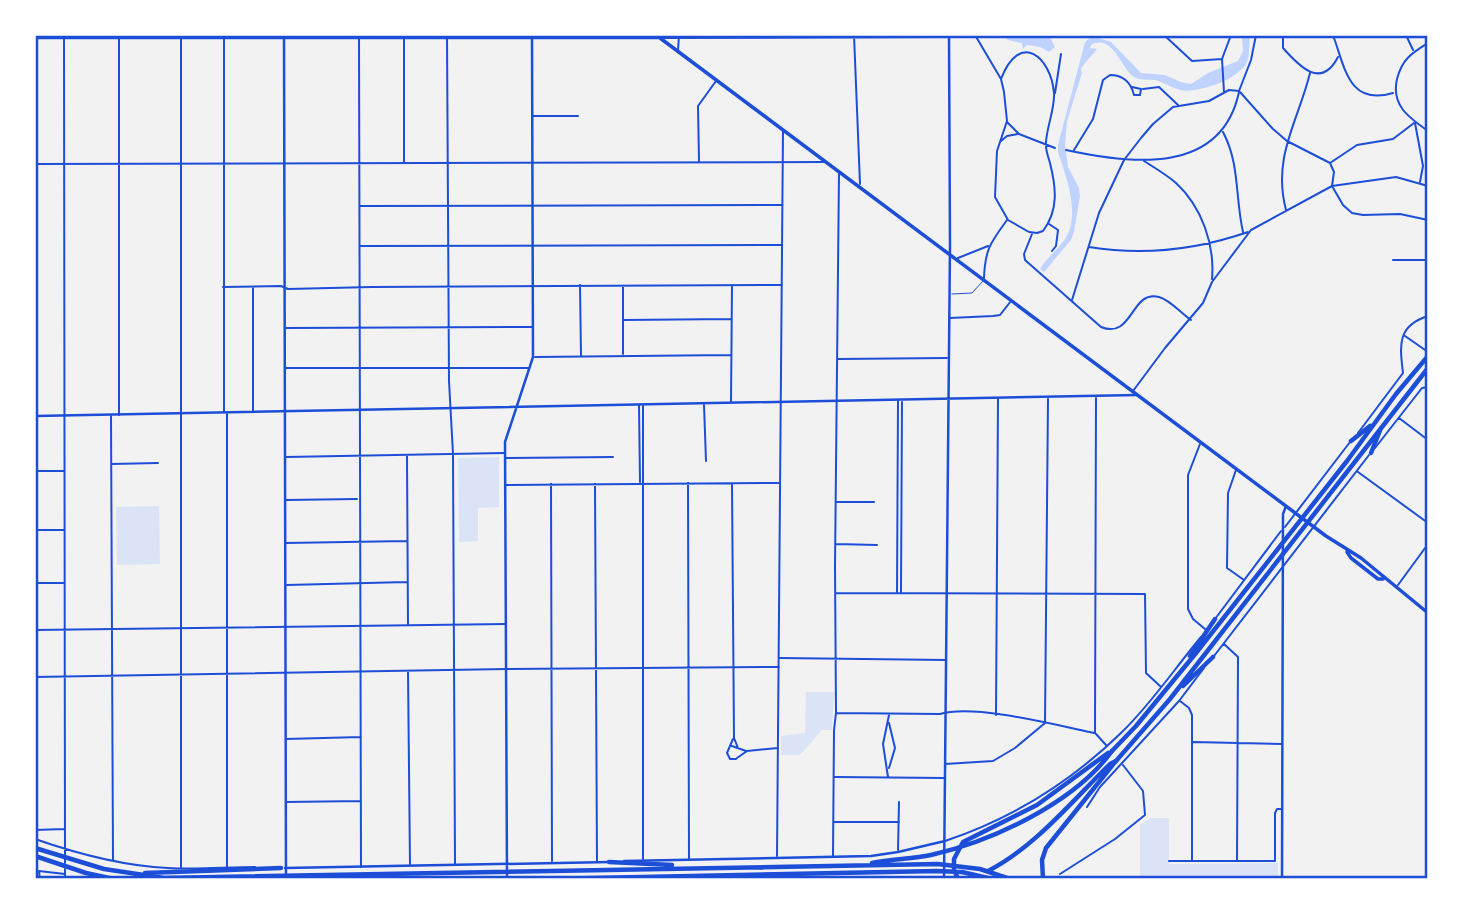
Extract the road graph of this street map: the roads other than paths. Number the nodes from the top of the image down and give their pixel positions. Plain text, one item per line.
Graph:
1 (656, 35) edge
2 (975, 35) edge
3 (1164, 35) edge
4 (1231, 35) edge
5 (1255, 35) edge
6 (1283, 35) edge
7 (1329, 35) edge
8 (1406, 35) edge
9 (224, 36) edge
10 (284, 36) edge
11 (359, 36) edge
12 (447, 36) edge
13 (854, 36) edge
14 (949, 36) edge
15 (64, 37) edge
16 (181, 37) edge
17 (532, 37) edge
18 (678, 37) edge
19 (35, 38) edge
20 (119, 38) junction
21 (404, 38) junction
22 (661, 38) junction
23 (1428, 43) edge
24 (678, 52) junction
25 (1413, 52) junction
26 (1061, 54) dead end
27 (1338, 57) junction
28 (1222, 59) junction
29 (1310, 73) junction
30 (1002, 79) junction
31 (717, 80) junction
32 (1132, 87) junction
33 (1140, 89) junction
34 (1239, 91) junction
35 (1224, 93) junction
36 (1394, 93) junction
37 (1054, 94) junction
38 (1179, 106) junction
39 (532, 116) junction
40 (578, 116) dead end
41 (1007, 121) junction
42 (1415, 122) junction
43 (783, 129) junction
44 (1222, 131) junction
45 (1428, 131) edge
46 (1019, 134) junction
47 (1287, 141) junction
48 (1000, 142) junction
49 (1045, 145) junction
50 (1055, 148) dead end
51 (1066, 150) dead end
52 (1073, 152) junction
53 (1124, 160) junction
54 (1143, 160) junction
55 (783, 162) junction
56 (827, 162) junction
57 (181, 163) junction
58 (359, 163) junction
59 (404, 163) junction
60 (448, 163) junction
61 (532, 163) junction
62 (699, 163) junction
63 (1331, 163) junction
64 (35, 164) edge
65 (64, 164) junction
66 (119, 164) junction
67 (223, 164) junction
68 (284, 164) junction
69 (839, 171) junction
70 (1420, 182) junction
71 (1332, 186) junction
72 (1428, 186) edge
73 (860, 187) junction
74 (448, 205) junction
75 (533, 205) junction
76 (782, 205) junction
77 (359, 206) junction
78 (1286, 212) junction
79 (1008, 220) junction
80 (1428, 220) edge
81 (1048, 223) junction
82 (1251, 230) junction
83 (1032, 233) junction
84 (1243, 233) junction
85 (1211, 244) junction
86 (782, 245) junction
87 (989, 245) junction
88 (359, 246) junction
89 (448, 246) junction
90 (533, 246) junction
91 (1088, 247) junction
92 (1052, 251) dead end
93 (950, 254) junction
94 (956, 258) junction
95 (1393, 260) dead end
96 (1428, 260) edge
97 (984, 279) junction
98 (1212, 282) junction
99 (580, 285) junction
100 (623, 285) junction
101 (732, 285) junction
102 (782, 285) junction
103 (449, 286) junction
104 (533, 286) junction
105 (223, 287) junction
106 (254, 287) junction
107 (359, 287) junction
108 (284, 288) junction
109 (949, 294) junction
110 (1012, 300) junction
111 (1072, 300) junction
112 (1428, 316) edge
113 (949, 318) junction
114 (732, 319) junction
115 (623, 320) junction
116 (1191, 320) junction
117 (359, 327) junction
118 (449, 327) junction
119 (533, 327) junction
120 (284, 328) junction
121 (1405, 335) junction
122 (1428, 354) edge
123 (731, 355) junction
124 (623, 356) junction
125 (533, 357) junction
126 (581, 357) junction
127 (948, 358) junction
128 (837, 359) junction
129 (285, 368) junction
130 (359, 368) junction
131 (449, 368) junction
132 (531, 368) junction
133 (1428, 368) edge
134 (1428, 373) edge
135 (1419, 379) junction
136 (1428, 387) edge
137 (1133, 391) junction
138 (1139, 395) junction
139 (1096, 397) junction
140 (998, 398) junction
141 (1048, 398) junction
142 (948, 399) junction
143 (900, 400) junction
144 (837, 401) junction
145 (780, 402) junction
146 (731, 403) junction
147 (704, 404) junction
148 (641, 405) junction
149 (516, 407) junction
150 (450, 409) junction
151 (359, 410) junction
152 (253, 412) junction
153 (285, 412) junction
154 (225, 413) junction
155 (181, 414) junction
156 (111, 415) junction
157 (119, 415) junction
158 (35, 416) edge
159 (64, 416) junction
160 (1398, 418) junction
161 (1374, 424) junction
162 (1382, 425) junction
163 (1428, 440) edge
164 (1351, 441) junction
165 (1201, 442) junction
166 (505, 453) junction
167 (1371, 453) junction
168 (407, 454) junction
169 (453, 454) junction
170 (359, 455) junction
171 (285, 457) junction
172 (613, 457) dead end
173 (505, 458) junction
174 (706, 461) dead end
175 (158, 463) dead end
176 (111, 464) junction
177 (1237, 469) junction
178 (35, 471) edge
179 (64, 471) junction
180 (1357, 471) junction
181 (688, 483) junction
182 (732, 483) junction
183 (780, 483) junction
184 (551, 484) junction
185 (595, 484) junction
186 (642, 484) junction
187 (505, 485) junction
188 (359, 499) junction
189 (285, 500) junction
190 (836, 502) junction
191 (874, 502) dead end
192 (1286, 506) junction
193 (1297, 514) junction
194 (1428, 523) edge
195 (1313, 526) junction
196 (35, 530) edge
197 (64, 530) junction
198 (1283, 530) junction
199 (408, 541) junction
200 (360, 542) junction
201 (285, 543) junction
202 (835, 544) junction
203 (1428, 544) edge
204 (877, 545) dead end
205 (1283, 567) junction
206 (1244, 580) junction
207 (408, 582) junction
208 (35, 583) edge
209 (64, 583) junction
210 (360, 583) junction
211 (286, 584) junction
212 (1395, 588) junction
213 (835, 593) junction
214 (899, 593) junction
215 (946, 593) junction
216 (997, 593) junction
217 (1046, 594) junction
218 (1096, 594) junction
219 (1428, 613) edge
220 (1215, 619) junction
221 (506, 624) junction
222 (360, 625) junction
223 (408, 625) junction
224 (454, 625) junction
225 (286, 626) junction
226 (227, 627) junction
227 (181, 628) junction
228 (112, 629) junction
229 (35, 630) edge
230 (64, 630) junction
231 (1206, 630) junction
232 (1223, 643) junction
233 (1213, 657) junction
234 (779, 658) junction
235 (837, 659) junction
236 (946, 660) junction
237 (1189, 660) junction
238 (733, 667) junction
239 (779, 667) junction
240 (506, 668) junction
241 (552, 668) junction
242 (596, 668) junction
243 (642, 668) junction
244 (689, 668) junction
245 (408, 670) junction
246 (454, 670) junction
247 (361, 671) junction
248 (286, 673) junction
249 (228, 674) junction
250 (181, 675) junction
251 (64, 676) junction
252 (112, 676) junction
253 (35, 677) edge
254 (1161, 686) junction
255 (1170, 699) junction
256 (1179, 701) junction
257 (836, 713) junction
258 (945, 713) junction
259 (889, 714) junction
260 (996, 716) junction
261 (889, 722) junction
262 (1045, 723) junction
263 (1095, 733) junction
264 (361, 737) junction
265 (285, 738) junction
266 (734, 738) junction
267 (1192, 742) junction
268 (1238, 742) junction
269 (1282, 744) junction
270 (1107, 746) junction
271 (728, 748) junction
272 (738, 748) junction
273 (778, 748) junction
274 (747, 751) junction
275 (1112, 751) junction
276 (737, 758) junction
277 (1116, 761) junction
278 (945, 764) junction
279 (1122, 765) junction
280 (888, 769) junction
281 (834, 777) junction
282 (888, 778) junction
283 (945, 778) junction
284 (361, 801) junction
285 (285, 802) junction
286 (899, 802) dead end
287 (1087, 807) dead end
288 (1282, 808) junction
289 (833, 821) junction
290 (899, 822) junction
291 (65, 829) junction
292 (35, 830) edge
293 (35, 839) edge
294 (945, 843) junction
295 (35, 848) edge
296 (65, 851) junction
297 (898, 852) junction
298 (35, 856) edge
299 (777, 858) junction
300 (833, 858) junction
301 (689, 859) junction
302 (113, 860) junction
303 (643, 860) junction
304 (1169, 861) dead end
305 (1192, 861) junction
306 (1237, 861) junction
307 (597, 862) junction
308 (609, 862) junction
309 (552, 863) junction
310 (455, 865) junction
311 (507, 865) junction
312 (867, 865) junction
313 (410, 866) junction
314 (227, 867) junction
315 (361, 867) junction
316 (687, 867) junction
317 (181, 868) junction
318 (284, 869) junction
319 (65, 873) junction
320 (86, 873) junction
321 (133, 874) junction
322 (1060, 874) dead end
323 (755, 875) junction
324 (40, 879) edge
325 (65, 879) edge
326 (97, 879) edge
327 (114, 879) edge
328 (286, 879) edge
329 (507, 879) edge
330 (544, 879) edge
331 (798, 879) edge
332 (944, 879) edge
333 (958, 879) edge
334 (967, 879) edge
335 (992, 879) edge
336 (1010, 879) edge
337 (1043, 879) edge
338 (1282, 879) edge

1 - 22 main road
2 - 30 street
3 - 28 street
4 - 28 street
5 - 34 street
6 - 29 street
7 - 27 street
8 - 25 street
9 - 10 street
9 - 16 street
9 - 67 street
10 - 11 street
10 - 68 street
11 - 21 street
11 - 58 street
12 - 17 street
12 - 21 street
12 - 60 street
13 - 14 street
13 - 18 street
13 - 73 street
14 - 93 street
15 - 19 street
15 - 20 street
15 - 65 street
16 - 20 street
16 - 57 street
17 - 22 street
17 - 39 street
18 - 22 street
18 - 24 street
20 - 66 street
21 - 59 street
22 - 24 main road
23 - 25 street
24 - 31 main road
25 - 36 street
26 - 37 street
27 - 29 street
27 - 36 street
28 - 35 street
29 - 47 street
30 - 37 street
30 - 41 street
31 - 43 main road
31 - 62 street
32 - 33 street
32 - 33 street
32 - 52 street
33 - 38 street
34 - 35 street
34 - 44 street
34 - 47 street
35 - 38 street
36 - 42 street
37 - 49 street
38 - 53 street
39 - 40 street
39 - 61 street
41 - 46 street
41 - 48 street
42 - 45 street
42 - 63 street
42 - 70 street
43 - 55 street
43 - 56 main road
44 - 54 street
44 - 84 street
46 - 48 street
46 - 49 street
47 - 63 street
47 - 78 street
48 - 79 street
49 - 50 street
49 - 81 street
51 - 52 street
52 - 53 street
53 - 54 street
53 - 91 street
54 - 85 street
55 - 56 street
55 - 62 street
55 - 76 street
56 - 69 main road
57 - 66 street
57 - 67 street
57 - 155 street
58 - 59 street
58 - 68 street
58 - 77 street
59 - 60 street
60 - 61 street
60 - 74 street
61 - 62 street
61 - 75 street
63 - 71 street
64 - 65 street
65 - 66 street
65 - 159 street
66 - 157 street
67 - 68 street
67 - 105 street
68 - 108 street
69 - 73 main road
69 - 128 street
70 - 71 street
70 - 72 street
71 - 78 street
71 - 80 street
73 - 93 main road
74 - 75 street
74 - 77 street
74 - 89 street
75 - 76 street
75 - 90 street
76 - 86 street
77 - 88 street
78 - 82 street
79 - 83 street
79 - 87 street
81 - 83 street
81 - 92 street
82 - 84 street
82 - 98 street
83 - 111 street
84 - 85 street
85 - 91 street
85 - 98 street
86 - 90 street
86 - 102 street
87 - 94 street
87 - 97 street
88 - 89 street
88 - 107 street
89 - 90 street
89 - 103 street
90 - 104 street
91 - 111 street
93 - 94 main road
93 - 109 street
94 - 97 main road
95 - 96 street
97 - 109 lane
97 - 110 main road
98 - 116 street
99 - 100 street
99 - 104 street
99 - 126 street
100 - 101 street
100 - 115 street
101 - 102 street
101 - 114 street
102 - 145 street
103 - 104 street
103 - 107 street
103 - 118 street
104 - 119 street
105 - 106 street
105 - 154 street
106 - 108 street
106 - 152 street
107 - 108 street
107 - 117 street
108 - 120 street
109 - 113 street
110 - 113 street
110 - 137 main road
111 - 116 street
112 - 121 street
113 - 127 street
114 - 115 street
114 - 123 street
115 - 124 street
116 - 137 street
117 - 118 street
117 - 120 street
117 - 130 street
118 - 119 street
118 - 131 street
119 - 125 street
120 - 129 street
121 - 122 street
121 - 164 street
122 - 161 highway
123 - 124 street
123 - 146 street
124 - 126 street
125 - 126 street
125 - 132 street
127 - 128 street
127 - 142 street
128 - 144 street
129 - 130 street
129 - 153 street
130 - 131 street
130 - 151 street
131 - 132 street
131 - 150 street
132 - 149 street
133 - 135 highway
134 - 135 highway
135 - 162 highway
136 - 160 street
137 - 138 main road
138 - 139 street
138 - 165 main road
139 - 141 street
139 - 218 street
140 - 141 street
140 - 142 street
140 - 216 street
141 - 217 street
142 - 143 street
142 - 215 street
143 - 144 street
143 - 214 street
144 - 145 street
144 - 190 street
145 - 146 street
145 - 183 street
146 - 147 street
147 - 148 street
147 - 174 street
148 - 149 street
148 - 186 street
149 - 150 street
149 - 166 street
150 - 151 street
150 - 169 street
151 - 153 street
151 - 170 street
152 - 153 street
152 - 154 street
153 - 171 street
154 - 155 street
154 - 226 street
155 - 157 street
155 - 227 street
156 - 157 street
156 - 159 street
156 - 176 street
158 - 159 street
159 - 179 street
160 - 163 street
160 - 167 street
161 - 164 highway
161 - 237 highway
162 - 167 highway
162 - 255 highway
164 - 193 street
165 - 177 main road
165 - 231 street
166 - 169 street
166 - 173 street
167 - 180 street
168 - 169 street
168 - 170 street
168 - 199 street
169 - 224 street
170 - 171 street
170 - 188 street
171 - 189 street
172 - 173 street
173 - 187 street
175 - 176 street
176 - 228 street
177 - 192 main road
177 - 206 street
178 - 179 street
179 - 197 street
180 - 194 street
180 - 195 street
181 - 182 street
181 - 186 street
181 - 244 street
182 - 183 street
182 - 238 street
183 - 234 street
184 - 185 street
184 - 187 street
184 - 241 street
185 - 186 street
185 - 242 street
186 - 243 street
187 - 221 street
188 - 189 street
188 - 200 street
189 - 201 street
190 - 191 street
190 - 202 street
192 - 193 main road
192 - 198 street
193 - 195 main road
193 - 198 street
195 - 205 street
195 - 212 main road
196 - 197 street
197 - 209 street
198 - 205 street
198 - 206 street
199 - 200 street
199 - 207 street
200 - 201 street
200 - 210 street
201 - 211 street
202 - 204 street
202 - 213 street
203 - 212 street
205 - 232 street
205 - 269 street
206 - 220 street
207 - 210 street
207 - 223 street
208 - 209 street
209 - 230 street
210 - 211 street
210 - 222 street
211 - 225 street
212 - 219 main road
213 - 214 street
213 - 235 street
214 - 215 street
215 - 216 street
215 - 236 street
216 - 217 street
216 - 260 street
217 - 218 street
217 - 262 street
218 - 254 street
218 - 263 street
220 - 231 street
220 - 237 highway
221 - 224 street
221 - 240 street
222 - 223 street
222 - 225 street
222 - 247 street
223 - 224 street
224 - 246 street
225 - 226 street
225 - 248 street
226 - 227 street
226 - 249 street
227 - 228 street
227 - 250 street
228 - 230 street
228 - 252 street
229 - 230 street
230 - 251 street
231 - 254 street
232 - 233 street
232 - 268 street
233 - 255 highway
233 - 256 street
234 - 235 street
234 - 239 street
235 - 236 street
235 - 257 street
236 - 258 street
237 - 275 highway
238 - 239 street
238 - 244 street
238 - 266 street
239 - 273 street
240 - 241 street
240 - 246 street
240 - 311 street
241 - 242 street
241 - 309 street
242 - 243 street
242 - 307 street
243 - 244 street
243 - 303 street
244 - 301 street
245 - 246 street
245 - 247 street
245 - 313 street
246 - 310 street
247 - 248 street
247 - 264 street
248 - 249 street
248 - 265 street
249 - 250 street
249 - 314 street
250 - 252 street
250 - 317 street
251 - 252 street
251 - 253 street
251 - 291 street
252 - 302 street
254 - 270 street
255 - 277 highway
256 - 267 street
256 - 279 street
257 - 259 street
257 - 281 street
258 - 259 street
258 - 260 street
258 - 278 street
259 - 261 street
260 - 262 street
261 - 280 street
261 - 280 street
262 - 263 street
262 - 278 street
263 - 270 street
264 - 265 street
264 - 284 street
265 - 285 street
266 - 271 street
266 - 272 street
267 - 268 street
267 - 305 street
268 - 269 street
268 - 306 street
269 - 288 street
270 - 294 street
271 - 272 street
271 - 276 street
272 - 274 street
272 - 276 street
273 - 274 street
273 - 299 street
274 - 276 street
275 - 312 highway
275 - 333 highway
277 - 334 highway
277 - 337 highway
278 - 283 street
279 - 287 street
279 - 322 street
280 - 282 street
281 - 282 street
281 - 289 street
282 - 283 street
283 - 294 street
284 - 285 street
284 - 315 street
285 - 318 street
286 - 290 street
288 - 306 street
288 - 338 street
289 - 290 street
289 - 300 street
290 - 297 street
291 - 292 street
291 - 296 street
293 - 296 street
294 - 297 street
294 - 332 street
295 - 321 highway
296 - 302 street
296 - 319 street
297 - 300 street
298 - 320 highway
299 - 300 street
299 - 301 street
301 - 303 street
302 - 317 street
303 - 308 street
304 - 305 street
305 - 306 street
307 - 308 street
307 - 309 street
308 - 316 highway
309 - 311 street
310 - 311 street
310 - 313 street
311 - 329 street
312 - 316 highway
312 - 336 highway
313 - 315 street
314 - 317 street
314 - 318 street
315 - 318 street
316 - 321 highway
318 - 321 highway
318 - 328 street
319 - 324 street
319 - 325 street
320 - 326 highway
320 - 327 highway
323 - 330 highway
323 - 331 highway
323 - 335 highway

